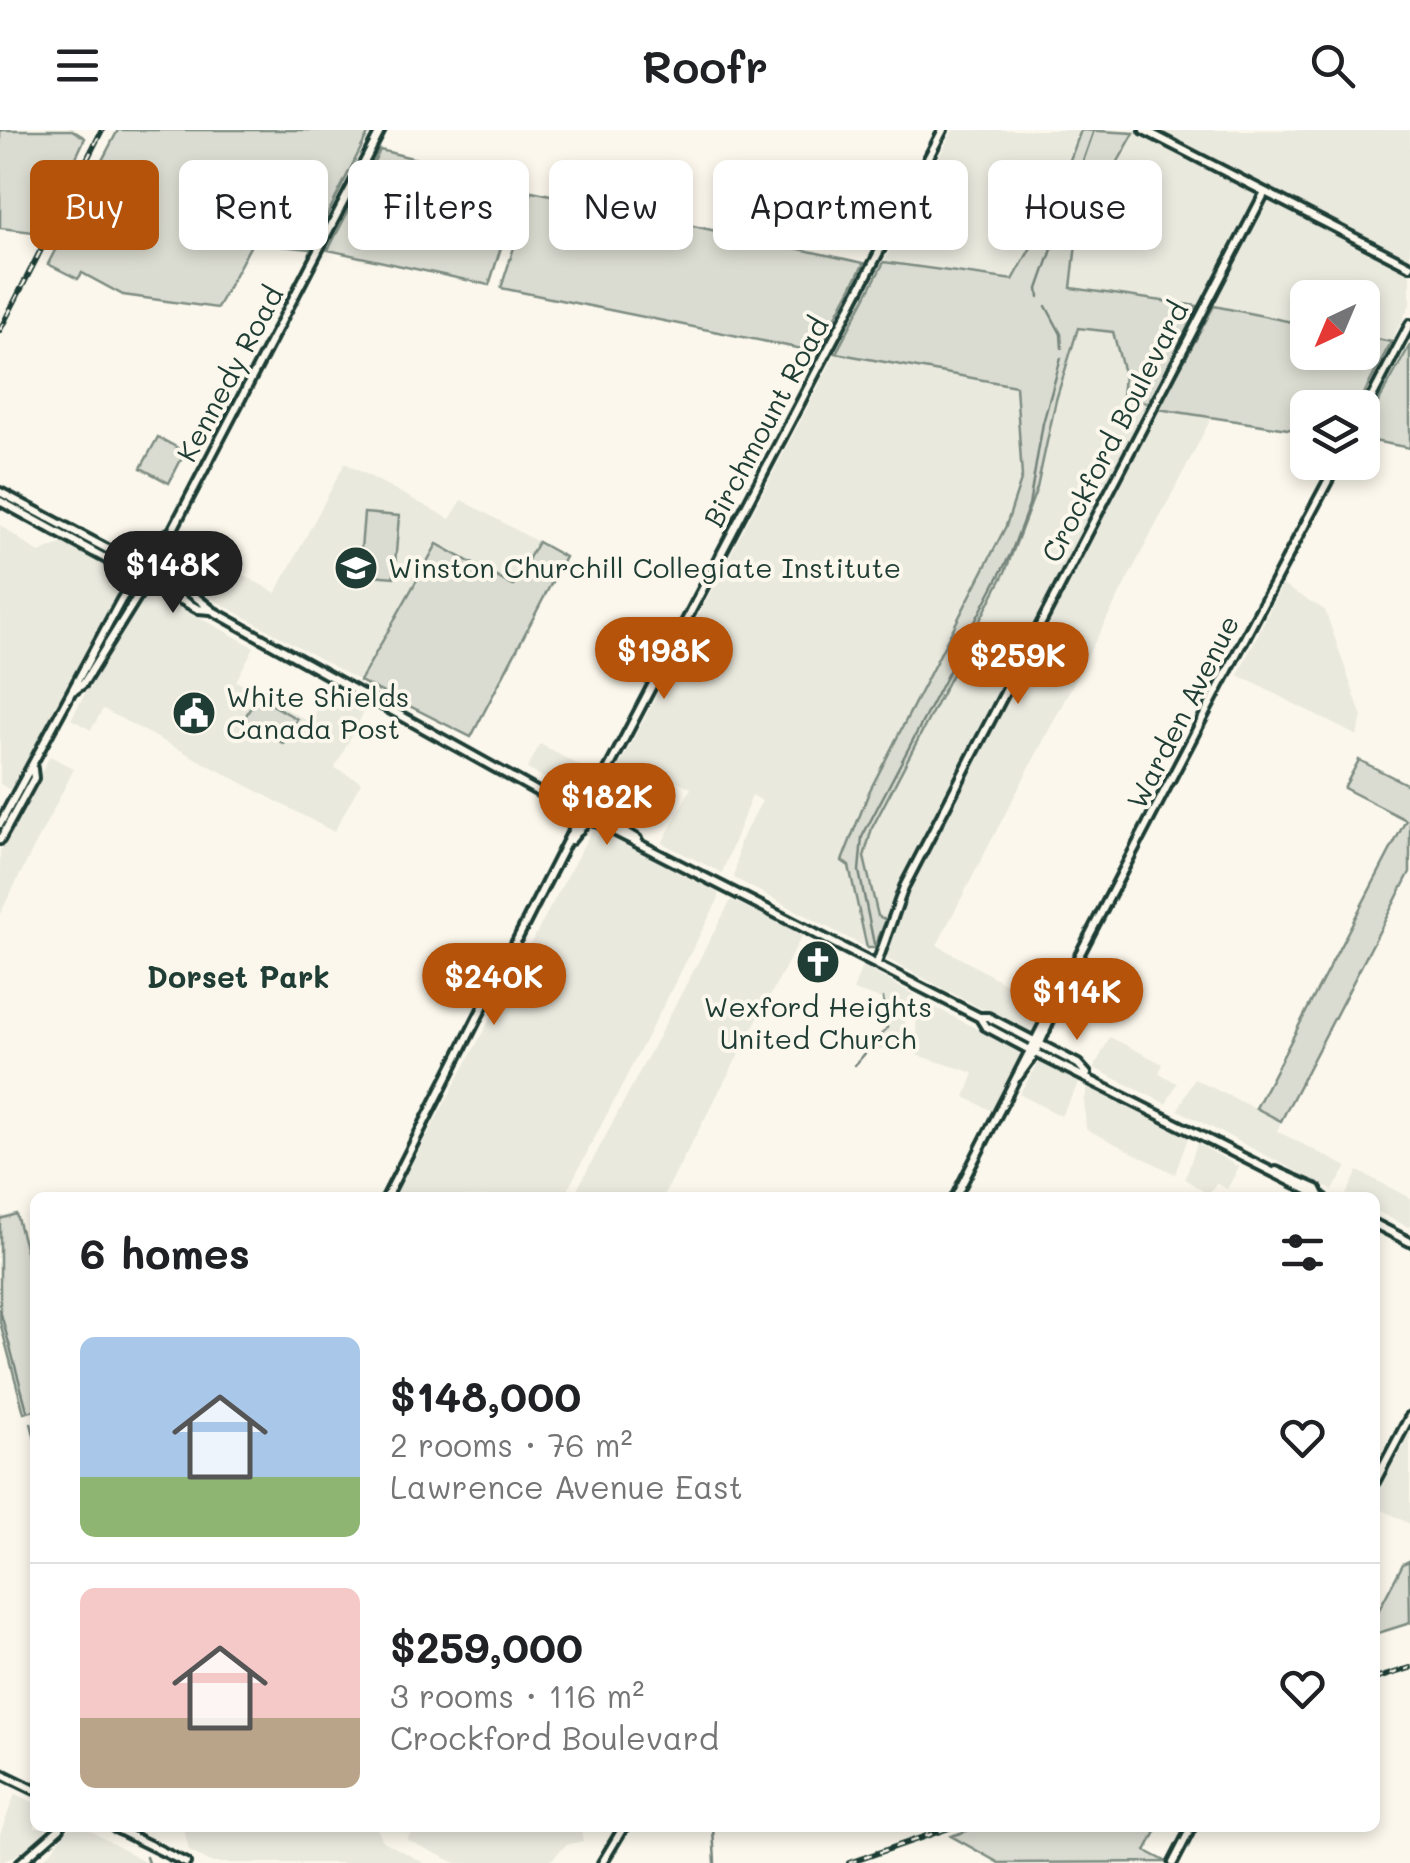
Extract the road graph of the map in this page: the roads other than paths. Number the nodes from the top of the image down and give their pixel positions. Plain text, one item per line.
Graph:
1 (381, 130) edge
2 (943, 130) edge
3 (1144, 130) edge
4 (1266, 192) junction
5 (1410, 266) edge
6 (1410, 324) edge
7 (1376, 390) edge
8 (1329, 480) edge
9 (0, 492) edge
10 (0, 502) edge
11 (172, 531) junction
12 (160, 558) junction
13 (139, 572) junction
14 (148, 577) junction
15 (160, 578) junction
16 (213, 611) junction
17 (76, 690) junction
18 (17, 801) junction
19 (586, 813) junction
20 (0, 824) edge
21 (0, 840) edge
22 (877, 963) junction
23 (979, 1017) junction
24 (1036, 1042) junction
25 (1032, 1050) junction
26 (1087, 1074) junction
27 (389, 1192) edge
28 (958, 1192) edge
29 (1313, 1192) edge
30 (1380, 1227) edge
31 (1410, 1242) edge
32 (1410, 1416) edge
33 (1380, 1473) edge
34 (0, 1772) edge
35 (30, 1787) edge
36 (53, 1832) edge
37 (122, 1832) edge
38 (622, 1832) edge
39 (1189, 1832) edge
40 (605, 1862) edge
41 (20, 1863) edge
42 (186, 1863) edge
43 (1172, 1863) edge

1 - 11 main road, Kennedy Road
2 - 19 main road, Birchmount Road
3 - 4 main road
4 - 5 main road
4 - 22 main road, Crockford Boulevard
6 - 7 main road
8 - 24 main road, Warden Avenue
9 - 13 main road
10 - 13 main road
11 - 12 main road, Kennedy Road
11 - 13 main road, Kennedy Road
12 - 14 main road, Kennedy Road
12 - 15 main road
13 - 14 main road
13 - 17 main road, Kennedy Road
14 - 15 main road
14 - 16 main road
14 - 17 main road, Kennedy Road
15 - 16 main road
16 - 19 main road
17 - 18 main road, Kennedy Road
18 - 20 main road, Kennedy Road
18 - 21 main road, Kennedy Road
19 - 22 main road
19 - 27 main road, Birchmount Road
22 - 23 main road
23 - 24 main road
23 - 25 main road
24 - 25 main road, Warden Avenue
24 - 26 main road
25 - 26 main road
25 - 28 main road, Warden Avenue
26 - 29 main road
30 - 31 main road
32 - 33 main road
34 - 35 main road
36 - 41 main road
37 - 42 main road
38 - 40 main road
39 - 43 main road

